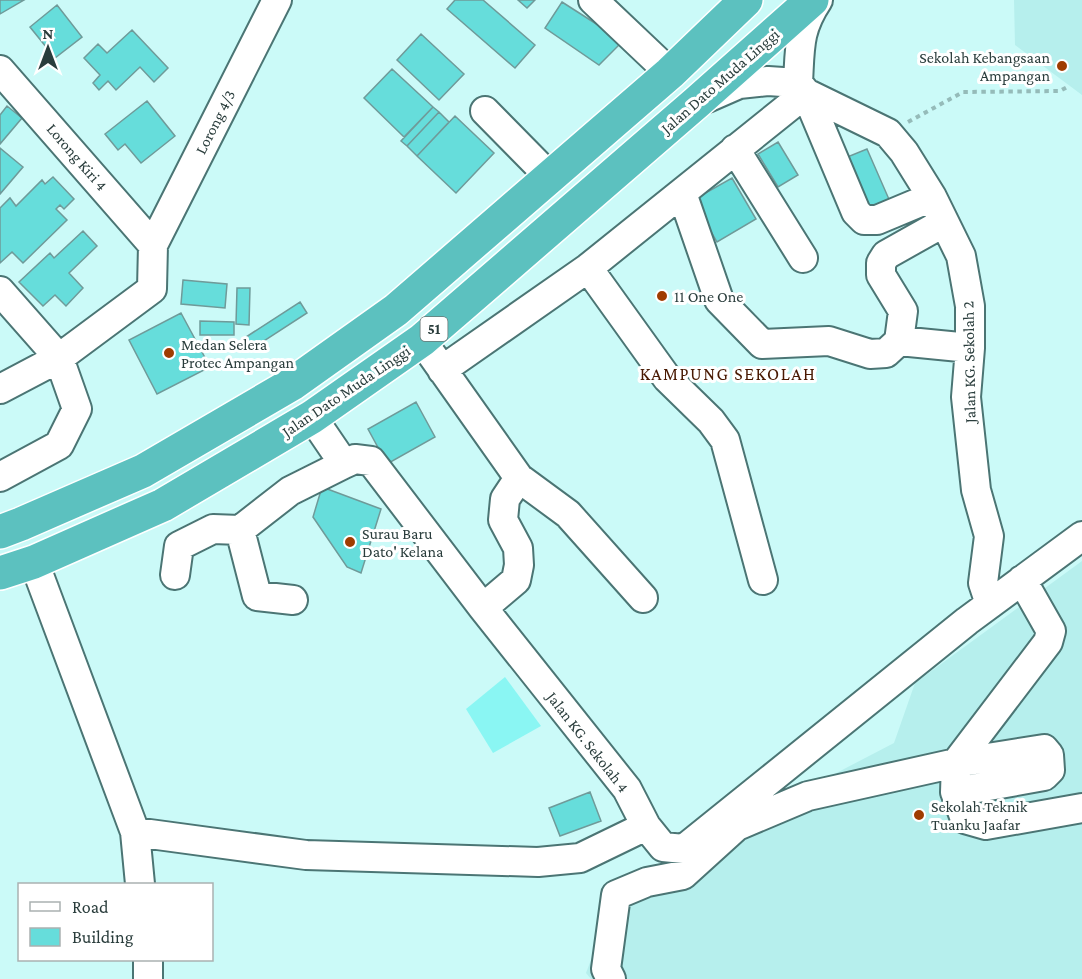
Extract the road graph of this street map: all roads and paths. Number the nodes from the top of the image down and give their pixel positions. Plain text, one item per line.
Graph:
1 (277, 0) edge
2 (593, 0) edge
3 (746, 0) edge
4 (812, 0) edge
5 (818, 0) edge
6 (0, 70) edge
7 (670, 73) junction
8 (1069, 86) dead end
9 (802, 88) junction
10 (696, 103) junction
11 (485, 111) dead end
12 (888, 133) junction
13 (735, 149) junction
14 (550, 177) junction
15 (682, 193) junction
16 (932, 197) junction
17 (944, 223) junction
18 (153, 245) junction
19 (803, 258) dead end
20 (588, 268) junction
21 (0, 291) edge
22 (422, 340) junction
23 (899, 340) junction
24 (970, 348) junction
25 (59, 358) junction
26 (442, 370) junction
27 (0, 389) edge
28 (312, 417) junction
29 (344, 464) junction
30 (0, 477) edge
31 (519, 478) junction
32 (240, 530) junction
33 (0, 532) edge
34 (1082, 536) edge
35 (34, 561) junction
36 (0, 573) edge
37 (175, 575) dead end
38 (763, 579) dead end
39 (1022, 580) junction
40 (643, 598) dead end
41 (293, 600) dead end
42 (990, 604) junction
43 (483, 608) junction
44 (956, 763) junction
45 (955, 792) junction
46 (1082, 808) edge
47 (646, 826) junction
48 (135, 832) junction
49 (140, 883) edge
50 (148, 961) edge
51 (147, 979) edge
52 (611, 979) edge

1 - 18 street, Lorong 4/3
2 - 7 street
3 - 7 highway, 51
4 - 10 highway, Jalan Dato Muda Linggi / 51
5 - 9 street
6 - 18 street, Lorong Kiri 4
7 - 14 highway, 51
8 - 12 path
9 - 10 street, Jalan KG. Sekolah 2
9 - 12 street, Jalan KG. Sekolah 2
9 - 13 street
9 - 16 street
10 - 22 highway, Jalan Dato Muda Linggi / 51
11 - 14 street
12 - 16 street, Jalan KG. Sekolah 2
13 - 15 street
13 - 19 street
14 - 33 highway, 51
15 - 20 street
15 - 23 street
16 - 17 street, Jalan KG. Sekolah 2
17 - 23 street
17 - 24 street, Jalan KG. Sekolah 2
18 - 25 street
20 - 26 street
20 - 38 street
21 - 25 street
22 - 26 street
22 - 28 highway, Jalan Dato Muda Linggi / 51
23 - 24 street
24 - 42 street, Jalan KG. Sekolah 2
25 - 27 street
25 - 30 street
26 - 31 street
28 - 29 street
28 - 35 highway, Jalan Dato Muda Linggi / 51
29 - 32 street
29 - 43 street, Jalan KG. Sekolah 4
31 - 40 street
31 - 43 street
32 - 37 street
32 - 41 street
34 - 39 street, Jalan KG. Sekolah 4
35 - 36 highway, Jalan Dato Muda Linggi / 51
35 - 48 street
39 - 42 street, Jalan KG. Sekolah 4
39 - 44 street
42 - 47 street, Jalan KG. Sekolah 4
43 - 47 street, Jalan KG. Sekolah 4
44 - 45 street
44 - 45 street
44 - 52 street
45 - 46 street
47 - 48 street
48 - 49 street
50 - 51 street

